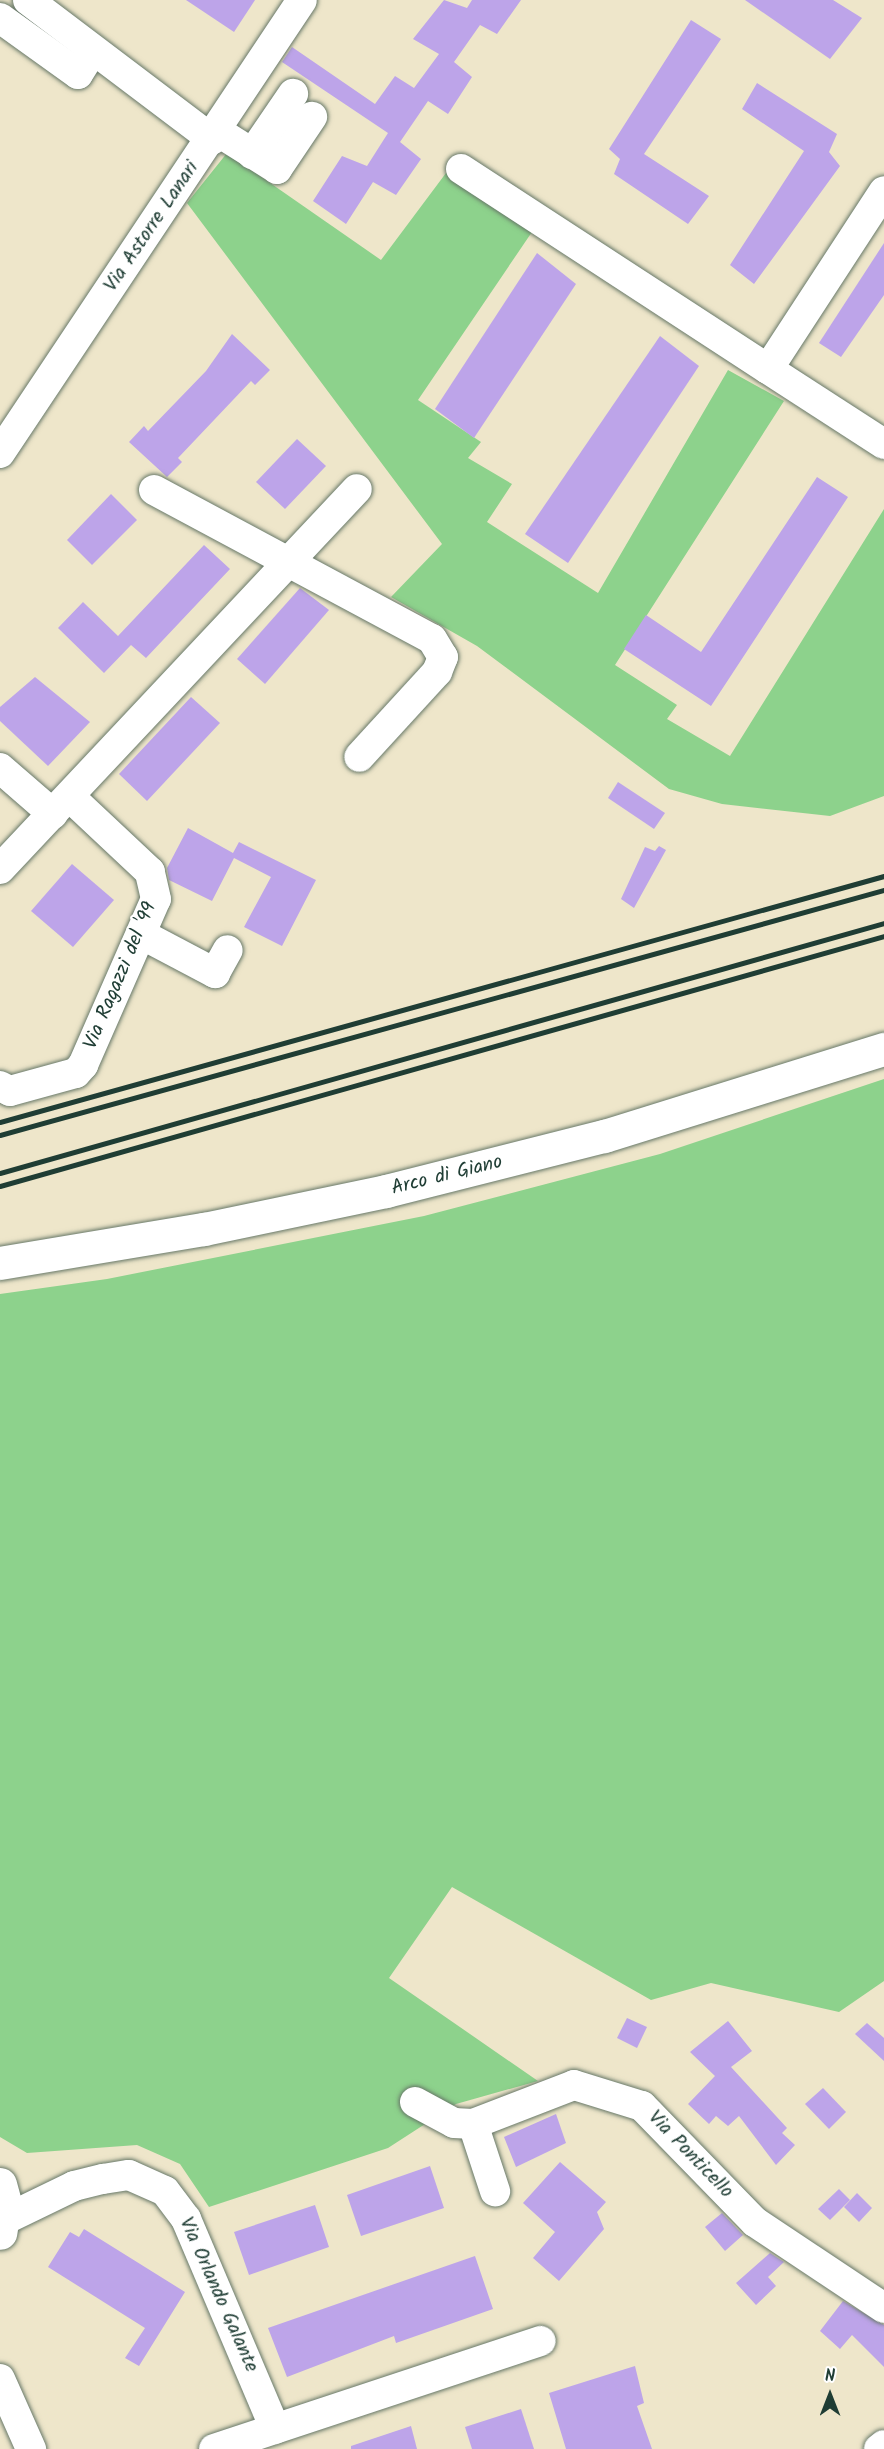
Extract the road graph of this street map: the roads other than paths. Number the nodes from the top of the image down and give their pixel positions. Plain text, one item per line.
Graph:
1 (28, 0) edge
2 (302, 0) edge
3 (0, 18) edge
4 (93, 50) junction
5 (293, 94) dead end
6 (312, 117) dead end
7 (215, 135) junction
8 (252, 154) junction
9 (461, 169) dead end
10 (884, 191) edge
11 (768, 369) junction
12 (884, 444) edge
13 (0, 453) edge
14 (357, 489) dead end
15 (154, 490) dead end
16 (292, 560) junction
17 (359, 757) dead end
18 (0, 768) edge
19 (61, 806) junction
20 (0, 869) edge
21 (141, 934) junction
22 (228, 950) dead end
23 (884, 1049) edge
24 (0, 1086) edge
25 (0, 1263) edge
26 (415, 2102) dead end
27 (473, 2124) junction
28 (0, 2184) edge
29 (495, 2191) dead end
30 (2, 2227) edge
31 (884, 2308) edge
32 (541, 2341) dead end
33 (0, 2379) edge
34 (275, 2429) junction
35 (884, 2445) edge
36 (31, 2449) edge
37 (214, 2449) edge
38 (879, 2449) edge

1 - 4 street
2 - 7 street, Via Astorre Lanari
3 - 4 street
4 - 7 street
5 - 8 street
6 - 8 street
7 - 8 street
7 - 13 street, Via Astorre Lanari
9 - 11 street
10 - 11 street
11 - 12 street
14 - 16 street
15 - 16 street
16 - 17 street
16 - 19 street
18 - 19 street, Via Ragazzi del '99
19 - 20 street
19 - 21 street, Via Ragazzi del '99
21 - 22 street
21 - 24 street, Via Ragazzi del '99
23 - 25 main road, Arco di Giano
26 - 27 street
27 - 29 street
27 - 31 street, Via Ponticello
28 - 30 main road
30 - 34 street, Via Orlando Galante
32 - 34 street
33 - 36 street
34 - 37 street
35 - 38 street

